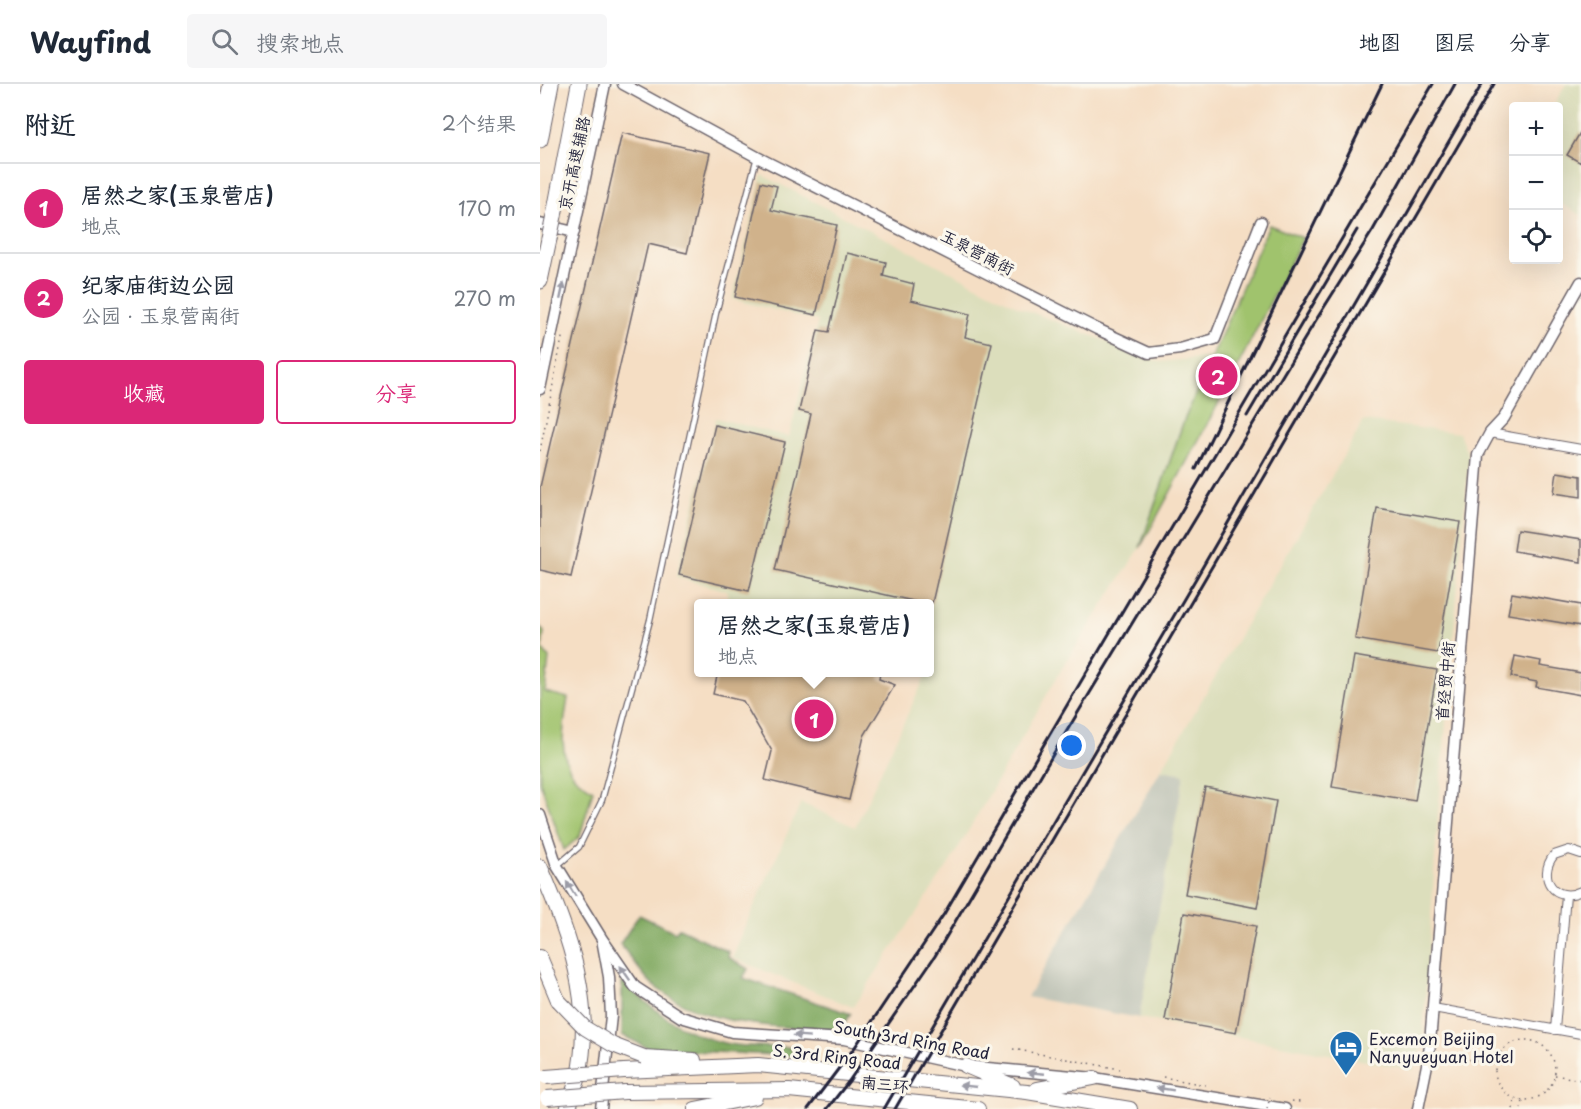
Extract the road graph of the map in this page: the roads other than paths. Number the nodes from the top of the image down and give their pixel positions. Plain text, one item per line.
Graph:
1 (551, 84) edge
2 (579, 84) edge
3 (605, 84) edge
4 (623, 84) edge
5 (540, 140) edge
6 (758, 157) junction
7 (1261, 222) dead end
8 (540, 224) edge
9 (574, 232) junction
10 (540, 280) edge
11 (1581, 282) edge
12 (540, 389) edge
13 (1490, 434) junction
14 (1581, 449) edge
15 (540, 815) edge
16 (1581, 854) edge
17 (556, 866) junction
18 (540, 867) edge
19 (1581, 891) edge
20 (1566, 895) junction
21 (602, 939) junction
22 (540, 957) edge
23 (1433, 1008) junction
24 (1555, 1030) junction
25 (1581, 1034) edge
26 (758, 1065) junction
27 (966, 1066) junction
28 (543, 1077) edge
29 (1094, 1078) junction
30 (789, 1090) junction
31 (1027, 1092) junction
32 (544, 1098) edge
33 (568, 1109) edge
34 (601, 1109) edge
35 (695, 1109) edge
36 (977, 1109) edge
37 (1130, 1109) edge
38 (1285, 1109) edge
39 (1418, 1109) edge

1 - 5 highway
2 - 10 highway, bridge
3 - 9 street, 京开高速辅路
4 - 6 street, 玉泉营南街
6 - 7 street, 玉泉营南街
6 - 17 lane
8 - 9 street
12 -> 9 street, 京开高速辅路
11 - 13 street, 首经贸中街
13 - 14 street
13 - 23 street, 首经贸中街
15 - 17 street, South 3rd Ring Road
16 - 20 street
21 -> 17 street, South 3rd Ring Road
18 - 33 highway
19 - 20 street
20 - 24 street
27 -> 21 street, South 3rd Ring Road
21 - 34 street
22 - 26 highway, bridge
23 - 24 street
23 - 39 street, 首经贸中街
24 - 25 street
26 - 28 highway, S. 3rd Ring Road, bridge
31 -> 26 highway, S. 3rd Ring Road
29 -> 27 street, South 3rd Ring Road
27 - 31 highway
29 - 31 highway
38 -> 29 street, South 3rd Ring Road
30 - 32 highway, bridge
30 - 35 highway
30 - 36 highway, 南三环
31 - 37 highway, S. 3rd Ring Road

